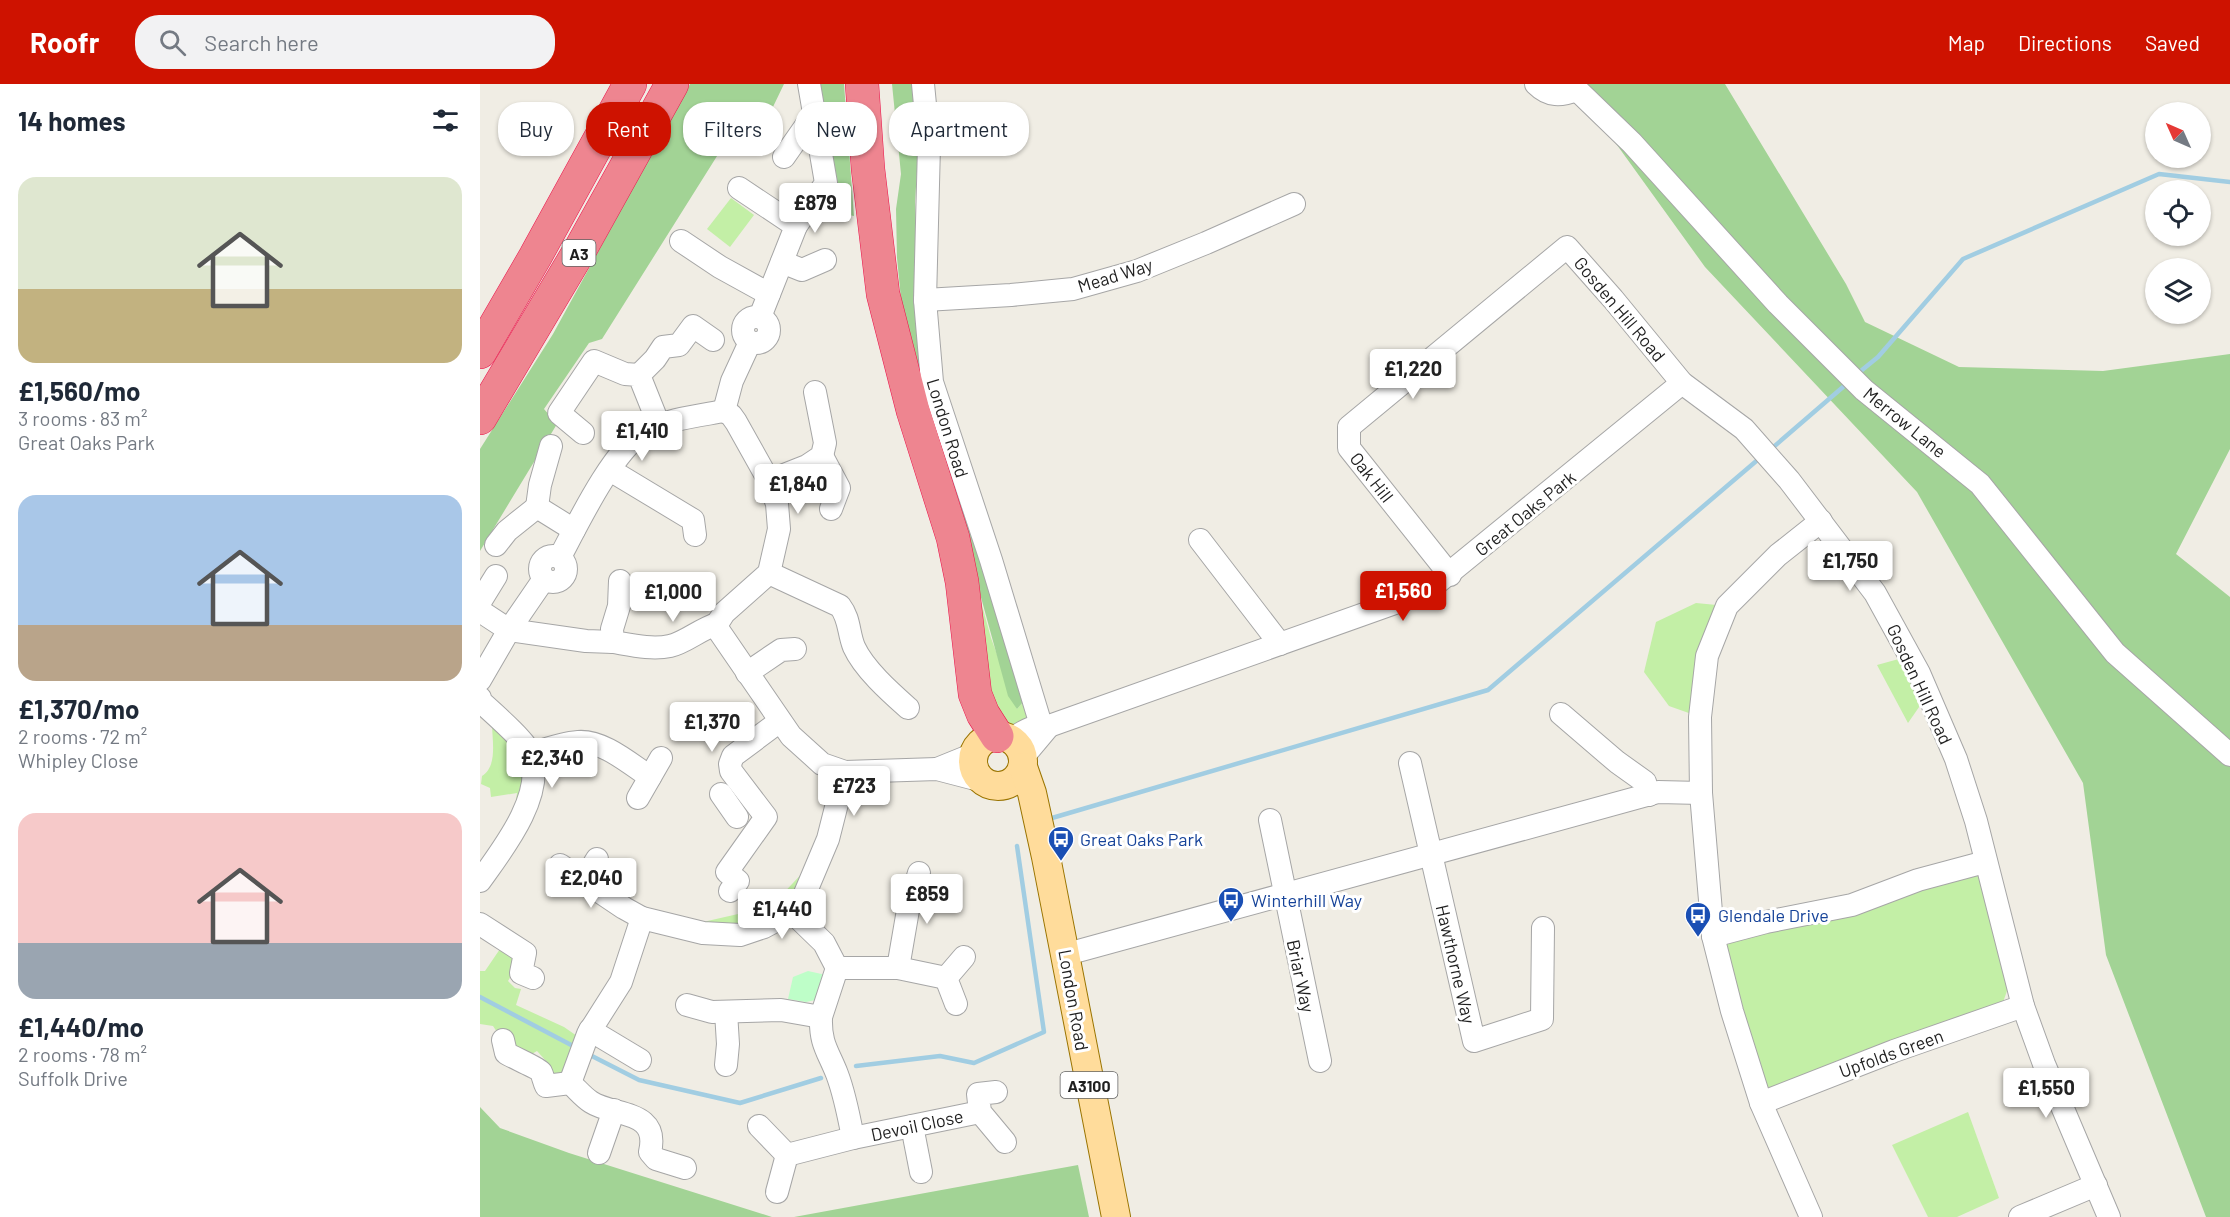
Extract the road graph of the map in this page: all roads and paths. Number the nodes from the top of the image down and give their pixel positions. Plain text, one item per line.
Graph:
1 (630, 84) edge
2 (672, 84) edge
3 (809, 84) edge
4 (862, 84) edge
5 (923, 84) edge
6 (1536, 84) edge
7 (1574, 87) edge
8 (812, 102) edge
9 (795, 141) edge
10 (821, 156) edge
11 (784, 157) dead end
12 (739, 188) dead end
13 (1294, 204) dead end
14 (796, 226) junction
15 (681, 241) dead end
16 (1567, 247) joint
17 (825, 260) dead end
18 (782, 262) junction
19 (769, 294) junction
20 (924, 300) junction
21 (713, 340) dead end
22 (480, 352) edge
23 (639, 375) junction
24 (1682, 384) junction
25 (815, 392) dead end
26 (724, 411) junction
27 (480, 418) edge
28 (659, 425) junction
29 (583, 433) dead end
30 (551, 446) dead end
31 (822, 456) junction
32 (610, 470) junction
33 (769, 481) junction
34 (840, 502) dead end
35 (537, 507) junction
36 (1821, 521) junction
37 (574, 530) junction
38 (695, 535) dead end
39 (1200, 540) dead end
40 (496, 544) dead end
41 (769, 573) junction
42 (1450, 575) junction
43 (496, 576) dead end
44 (620, 581) dead end
45 (480, 602) edge
46 (480, 611) edge
47 (717, 624) junction
48 (509, 630) junction
49 (613, 636) junction
50 (1280, 644) junction
51 (795, 649) dead end
52 (747, 673) junction
53 (480, 680) edge
54 (480, 698) edge
55 (908, 708) dead end
56 (1561, 714) dead end
57 (780, 721) junction
58 (1045, 725) junction
59 (1006, 750) junction
60 (531, 754) junction
61 (2230, 755) edge
62 (1410, 763) dead end
63 (937, 769) junction
64 (845, 772) junction
65 (992, 784) junction
66 (1701, 793) junction
67 (1649, 795) junction
68 (638, 798) dead end
69 (1037, 819) junction
70 (1270, 820) dead end
71 (1430, 854) junction
72 (597, 859) dead end
73 (1985, 862) junction
74 (560, 865) dead end
75 (919, 873) dead end
76 (481, 877) edge
77 (584, 880) junction
78 (730, 891) dead end
79 (1284, 894) junction
80 (792, 912) junction
81 (642, 918) junction
82 (480, 924) edge
83 (1543, 928) dead end
84 (1713, 936) junction
85 (1065, 953) junction
86 (964, 957) dead end
87 (527, 967) dead end
88 (837, 968) junction
89 (898, 968) junction
90 (946, 978) junction
91 (956, 1004) dead end
92 (687, 1005) dead end
93 (2023, 1006) junction
94 (719, 1012) junction
95 (821, 1017) junction
96 (589, 1032) junction
97 (503, 1040) dead end
98 (727, 1055) dead end
99 (640, 1060) dead end
100 (1320, 1061) dead end
101 (572, 1078) junction
102 (996, 1092) dead end
103 (1761, 1103) junction
104 (614, 1110) junction
105 (980, 1112) junction
106 (759, 1126) dead end
107 (912, 1126) junction
108 (853, 1138) junction
109 (1005, 1142) dead end
110 (599, 1153) dead end
111 (787, 1155) junction
112 (685, 1168) dead end
113 (921, 1172) dead end
114 (2096, 1185) junction
115 (777, 1192) dead end
116 (1116, 1217) edge
117 (1811, 1217) edge
118 (2019, 1217) edge
119 (2109, 1217) edge

1 - 22 highway, A3
2 - 27 highway, A3
3 - 8 street
4 - 59 highway
5 - 20 street, London Road
6 - 7 street, Merrow Lane
7 - 61 street, Merrow Lane
9 - 11 street
10 - 14 street
12 - 14 street
13 - 20 street, Mead Way
14 - 18 street
15 - 19 street
16 - 24 street, Gosden Hill Road
16 - 42 street, Oak Hill
17 - 18 street
18 - 19 street
19 - 26 street
20 - 58 street, London Road
21 - 23 street
23 - 28 street
23 - 29 street
24 - 36 street, Gosden Hill Road
24 - 42 street, Great Oaks Park
25 - 31 street
26 - 28 street
26 - 33 street
28 - 32 street
30 - 35 street
31 - 33 street
31 - 34 street
32 - 37 street
32 - 38 street
33 - 41 street
35 - 37 street
35 - 40 street
36 - 66 street
36 - 73 street, Gosden Hill Road
37 - 48 street
39 - 50 street
41 - 47 street
41 - 55 street
42 - 50 street, Great Oaks Park
43 - 45 street
44 - 49 street
46 - 48 street
47 - 49 street
47 - 52 street
48 - 49 street
48 - 53 street
50 - 58 street, Great Oaks Park
51 - 52 street
52 - 57 street
54 - 60 street
56 - 67 street
57 - 64 street
57 - 78 street
58 - 59 street, Great Oaks Park
59 - 63 street, Great Oaks Park
59 - 65 main road
59 - 65 main road
59 - 69 main road, London Road / A3100
60 - 68 street
60 - 76 street
62 - 71 street, Hawthorne Way
63 - 64 street
63 - 65 street
64 - 80 street
65 - 69 main road
66 - 67 street
66 - 84 street
67 - 71 street
69 - 85 main road, London Road / A3100
70 - 79 street, Briar Way
71 - 79 street
71 - 83 street, Hawthorne Way
72 - 77 street
73 - 84 street
73 - 93 street, Gosden Hill Road
74 - 77 street
75 - 89 street
77 - 81 street
79 - 85 street
79 - 100 street, Briar Way
80 - 81 street
80 - 88 street
81 - 96 street
82 - 87 street
84 - 103 street
85 - 116 main road, London Road / A3100
86 - 90 street
88 - 89 street
88 - 95 street, Devoil Close
89 - 90 street
90 - 91 street
92 - 94 street
93 - 103 street, Upfolds Green
93 - 114 street, Gosden Hill Road
94 - 95 street
94 - 98 street
95 - 108 street, Devoil Close
96 - 99 street
96 - 101 street
97 - 101 street
101 - 104 street
102 - 105 street, Devoil Close
103 - 117 street
104 - 110 street
104 - 112 street
105 - 107 street, Devoil Close
105 - 109 street, Devoil Close
106 - 111 street
107 - 108 street, Devoil Close
107 - 113 street
108 - 111 street, Devoil Close
111 - 115 street
114 - 118 street
114 - 119 street, Gosden Hill Road

